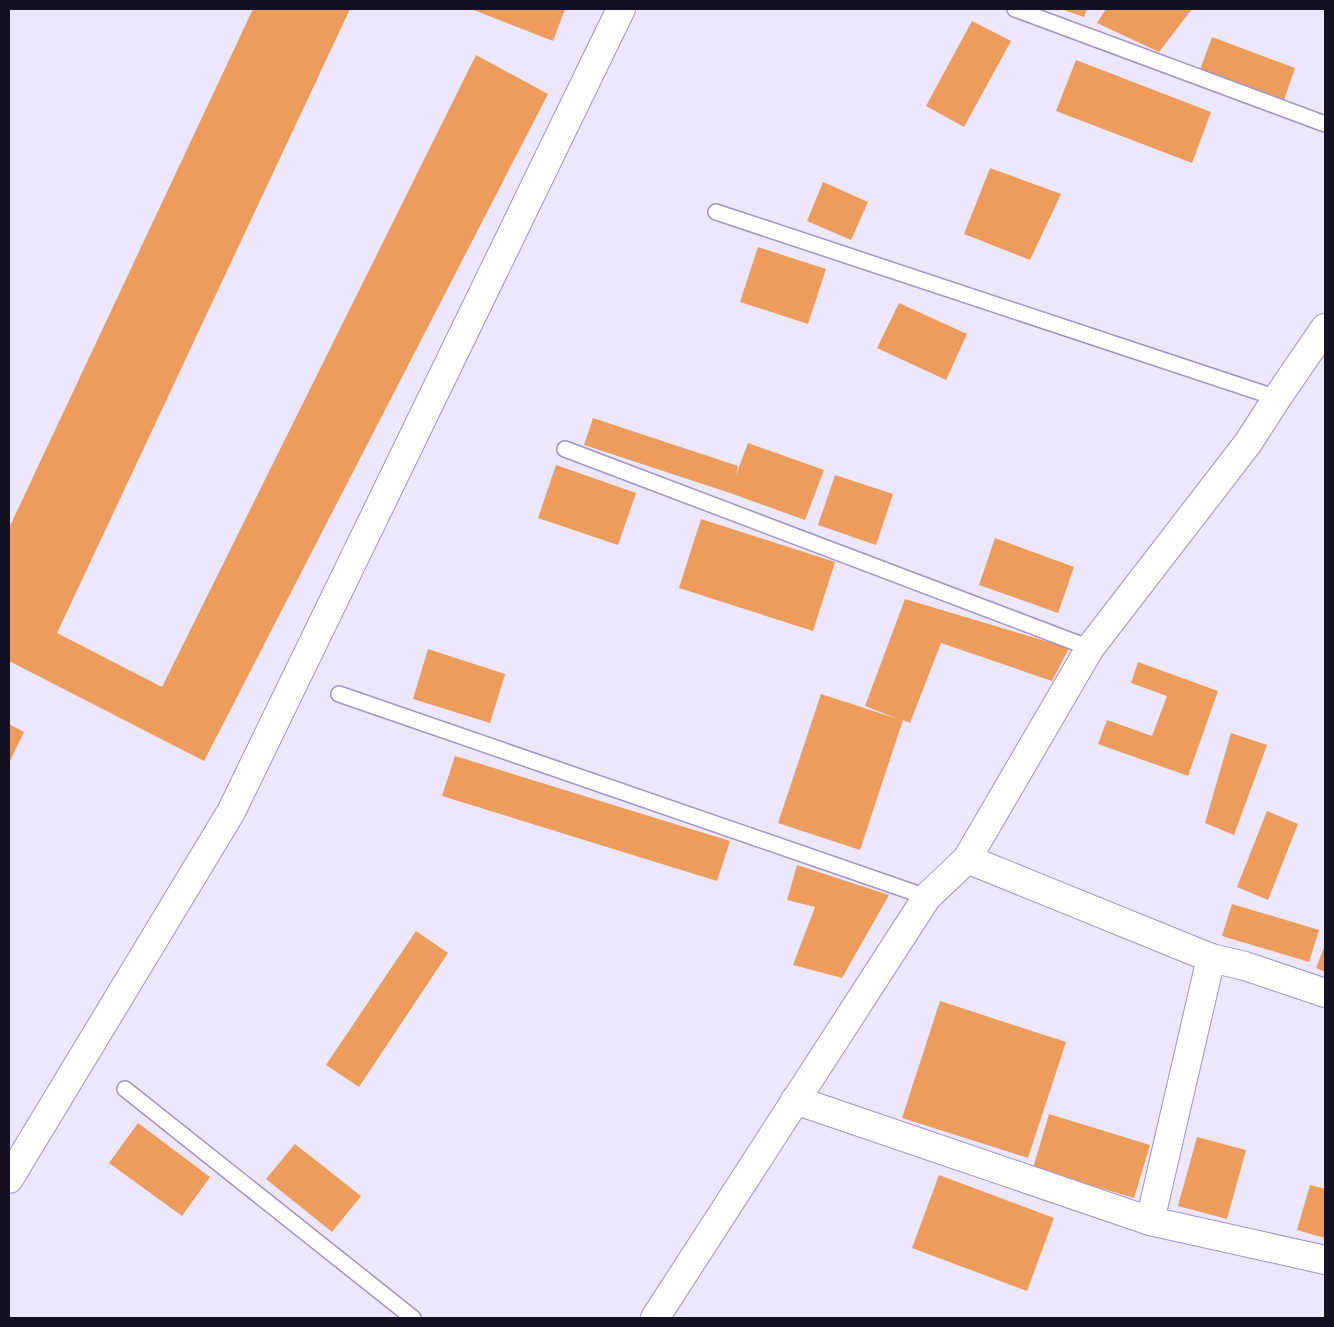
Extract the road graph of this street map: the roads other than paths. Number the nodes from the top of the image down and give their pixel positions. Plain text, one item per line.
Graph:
1 (621, 9) edge
2 (1015, 9) edge
3 (1325, 124) edge
4 (716, 212) dead end
5 (1325, 328) edge
6 (1276, 398) junction
7 (565, 449) dead end
8 (1090, 648) junction
9 (339, 694) dead end
10 (967, 859) junction
11 (927, 897) junction
12 (1211, 958) junction
13 (1325, 993) edge
14 (125, 1089) dead end
15 (795, 1100) junction
16 (9, 1179) edge
17 (1150, 1222) junction
18 (1325, 1260) edge
19 (413, 1318) edge
20 (655, 1318) edge

1 - 16 street
2 - 3 lane
4 - 6 lane
5 - 6 street
6 - 8 street
7 - 8 lane
8 - 10 street
9 - 11 lane
10 - 11 street
10 - 12 street
11 - 15 street
12 - 13 street
12 - 17 street
14 - 19 lane
15 - 17 street
15 - 20 street
17 - 18 street

